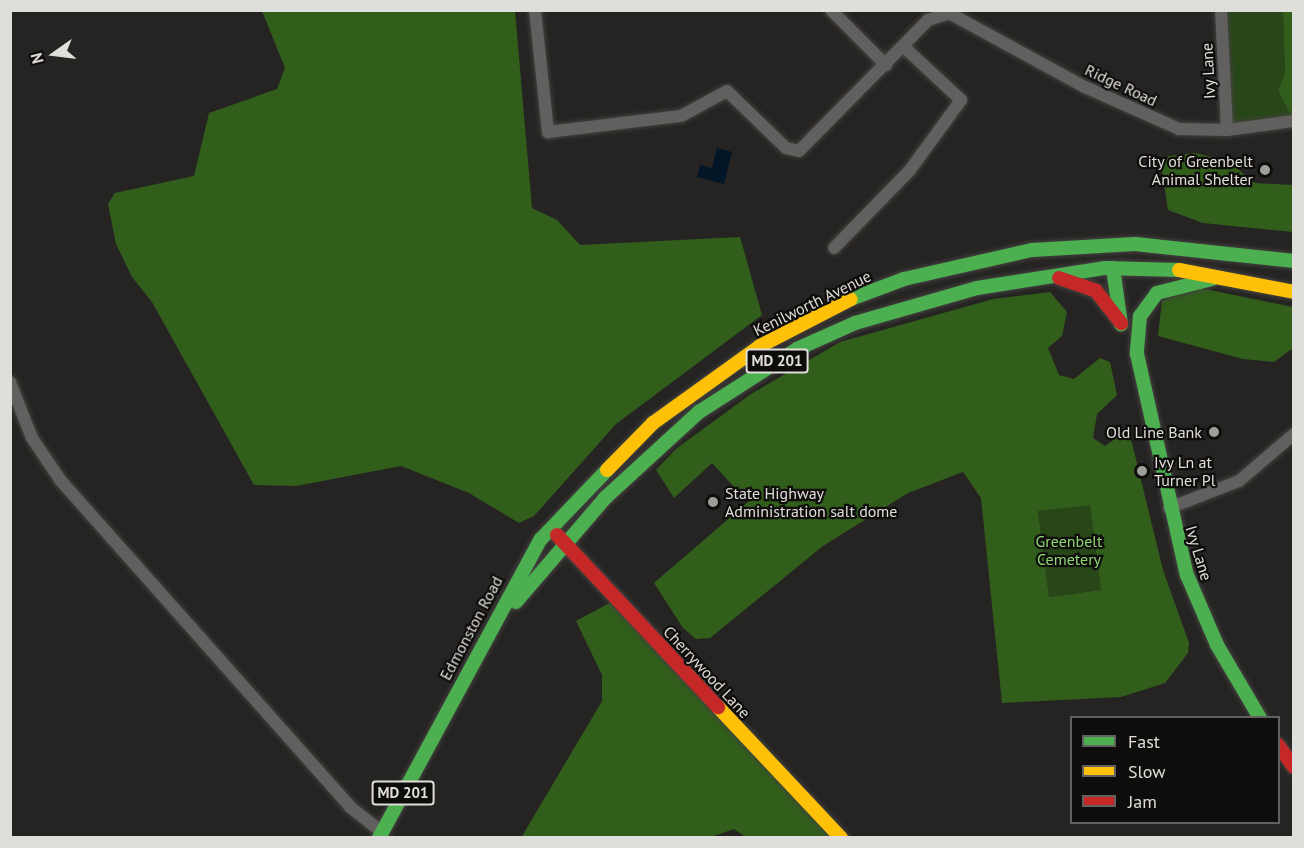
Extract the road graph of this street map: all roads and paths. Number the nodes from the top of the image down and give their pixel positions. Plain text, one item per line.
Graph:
1 (535, 10) edge
2 (831, 10) edge
3 (1221, 10) edge
4 (904, 47) junction
5 (886, 65) junction
6 (1293, 121) edge
7 (1227, 130) junction
8 (1163, 247) junction
9 (834, 248) dead end
10 (1293, 261) edge
11 (1113, 268) junction
12 (1044, 275) junction
13 (1223, 279) junction
14 (1293, 292) edge
15 (1121, 323) junction
16 (10, 382) edge
17 (1141, 386) junction
18 (1293, 434) edge
19 (1169, 508) junction
20 (551, 528) junction
21 (563, 542) junction
22 (1259, 716) edge
23 (427, 747) junction
24 (1280, 748) edge
25 (1293, 767) edge
26 (381, 835) edge
27 (841, 837) edge

1 - 5 street
2 - 5 street
3 - 7 street, Ivy Lane
4 - 5 street
4 - 7 street, Ridge Road
4 - 9 street
6 - 7 street, Ridge Road
8 - 10 main road, Kenilworth Avenue / MD 201
8 - 11 main road
8 - 20 main road, Kenilworth Avenue / MD 201
11 - 12 main road, MD 201
11 - 13 main road, MD 201
11 - 15 main road, Ivy Lane
12 - 15 main road
12 - 21 main road, MD 201
13 - 14 main road, MD 201
13 - 17 main road, Ivy Lane
15 - 17 main road, Ivy Lane
16 - 26 street
17 - 19 main road, Ivy Lane
18 - 19 street
19 - 22 main road, Ivy Lane
20 - 21 main road, Cherrywood Lane
20 - 23 main road, Edmonston Road / MD 201
21 - 23 main road, Edmonston Road / MD 201
21 - 27 main road, Cherrywood Lane
23 - 26 main road, Edmonston Road / MD 201
24 - 25 main road

